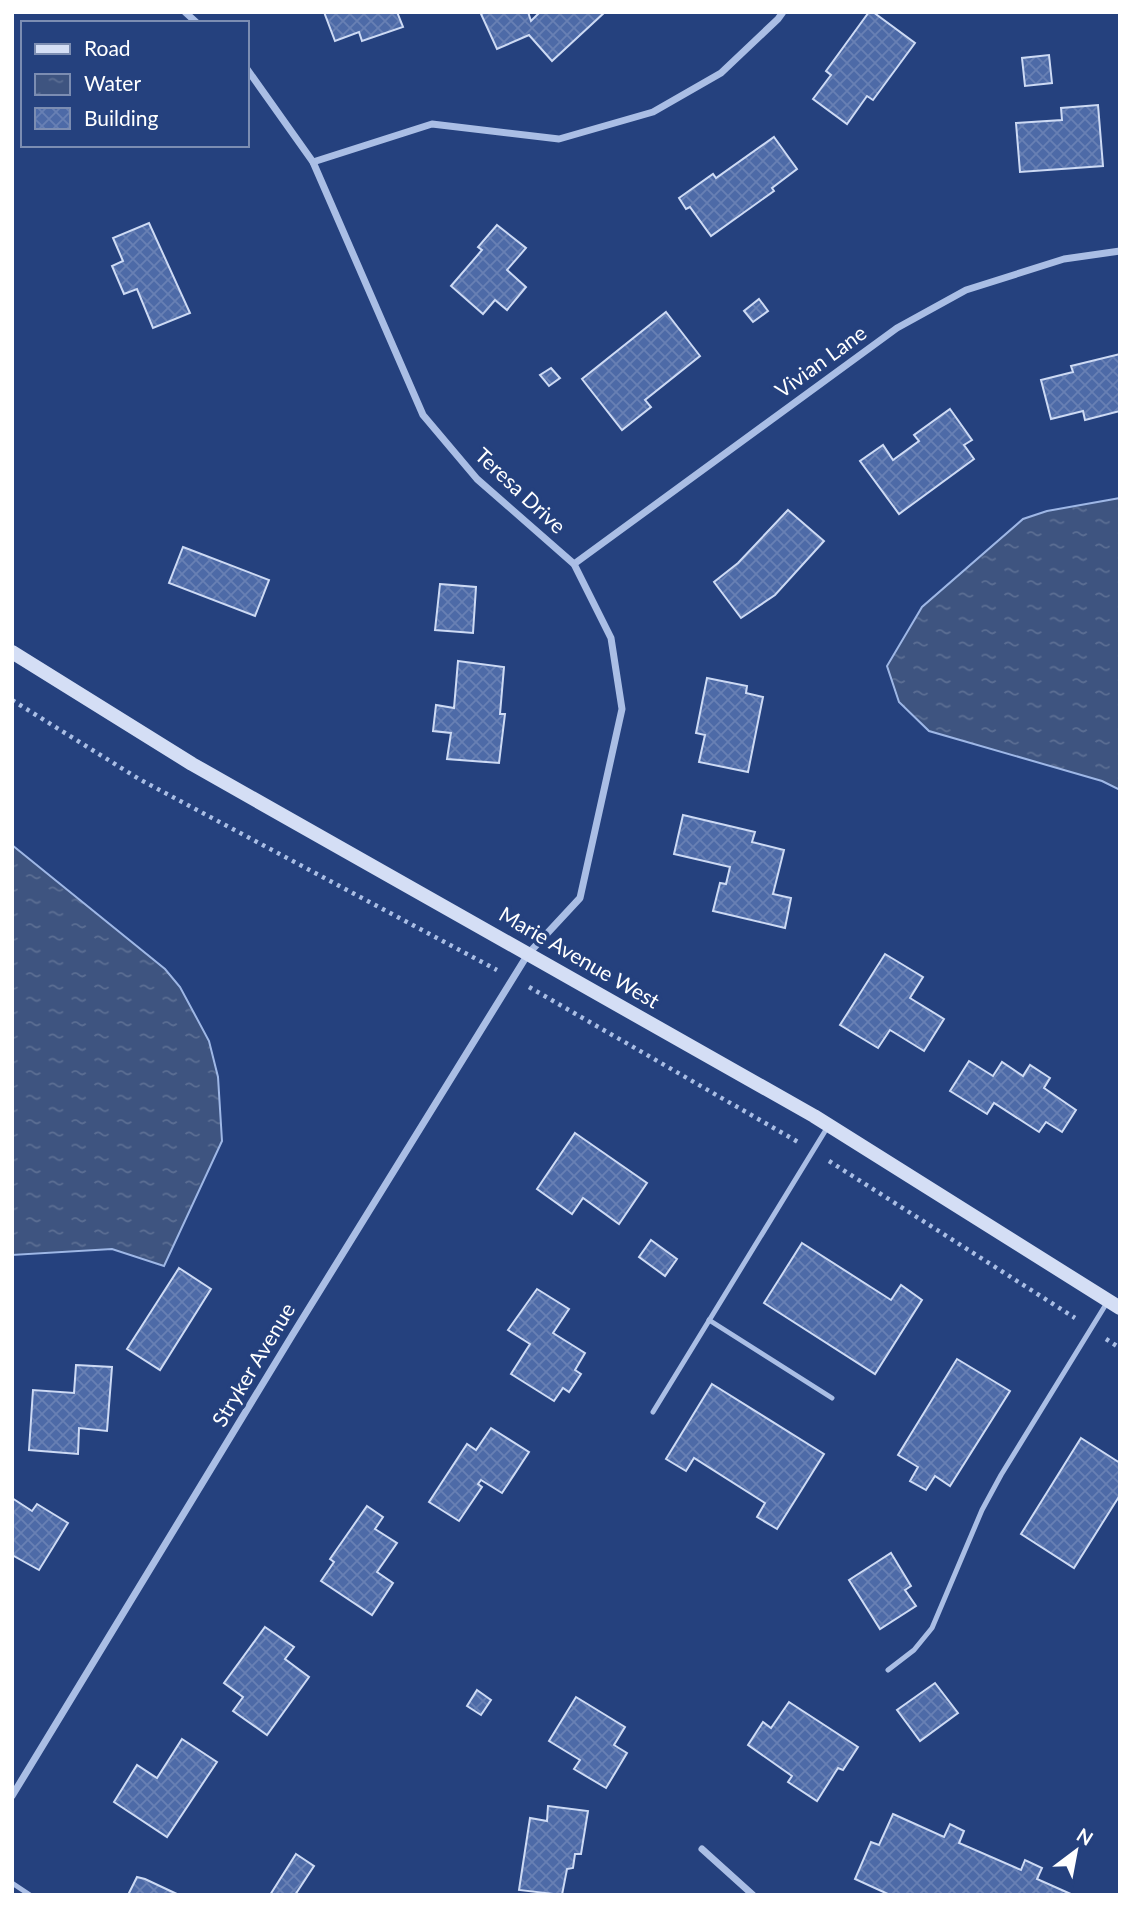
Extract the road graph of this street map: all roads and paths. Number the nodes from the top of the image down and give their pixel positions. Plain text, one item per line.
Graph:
1 (783, 12) edge
2 (248, 70) edge
3 (313, 162) junction
4 (1120, 251) edge
5 (574, 564) junction
6 (12, 652) edge
7 (12, 700) edge
8 (464, 953) dead end
9 (528, 954) junction
10 (542, 994) dead end
11 (829, 1125) junction
12 (813, 1151) junction
13 (1114, 1305) edge
14 (709, 1320) junction
15 (1090, 1328) junction
16 (1120, 1348) edge
17 (832, 1398) dead end
18 (653, 1412) dead end
19 (888, 1670) dead end
20 (12, 1796) edge
21 (702, 1849) dead end
22 (12, 1883) edge
23 (30, 1895) edge
24 (753, 1895) edge

1 - 3 street
2 - 3 street, Teresa Drive
3 - 5 street, Teresa Drive
4 - 5 street, Vivian Lane
5 - 9 street, Teresa Drive
6 - 9 street, Marie Avenue West
7 - 8 path
9 - 11 street, Marie Avenue West
9 - 20 street, Stryker Avenue
10 - 12 path
11 - 12 lane
11 - 13 street, Marie Avenue West
12 - 14 lane
12 - 15 path
13 - 15 lane
14 - 17 lane
14 - 18 lane
15 - 16 path
15 - 19 lane
21 - 24 street
22 - 23 lane

